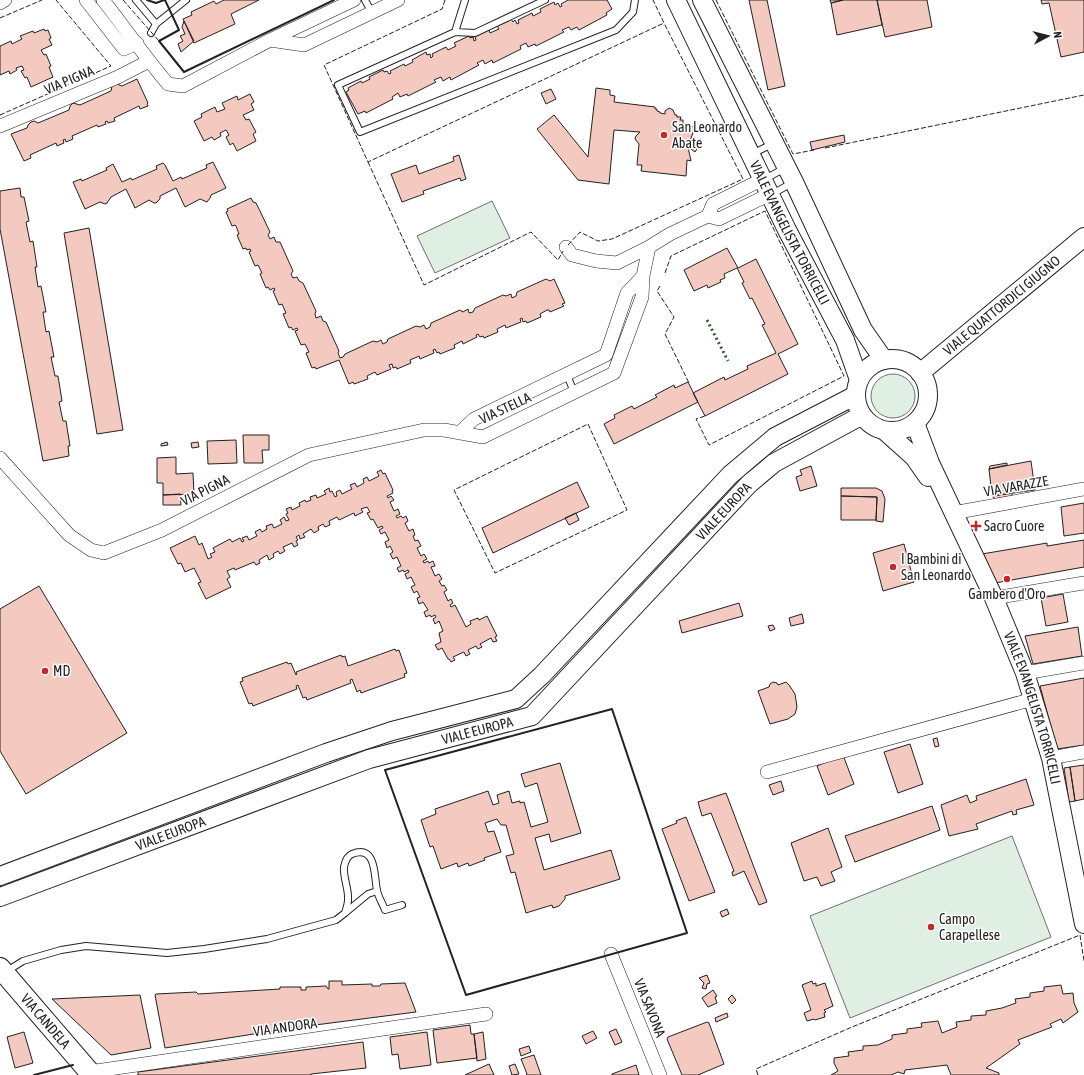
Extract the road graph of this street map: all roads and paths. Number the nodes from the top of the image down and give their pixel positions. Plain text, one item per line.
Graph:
1 (5, 0) edge
2 (86, 0) edge
3 (103, 0) edge
4 (136, 0) edge
5 (186, 0) edge
6 (354, 0) edge
7 (365, 0) edge
8 (398, 0) edge
9 (466, 0) edge
10 (545, 0) edge
11 (635, 0) edge
12 (676, 0) edge
13 (702, 0) edge
14 (0, 2) edge
15 (372, 13) junction
16 (156, 24) junction
17 (455, 32) junction
18 (151, 33) dead end
19 (270, 40) junction
20 (137, 43) junction
21 (149, 61) junction
22 (0, 126) edge
23 (774, 143) junction
24 (751, 154) junction
25 (790, 175) junction
26 (767, 187) junction
27 (1084, 237) edge
28 (566, 247) dead end
29 (649, 247) junction
30 (643, 276) junction
31 (884, 360) junction
32 (920, 373) junction
33 (567, 375) junction
34 (858, 387) junction
35 (574, 392) junction
36 (862, 417) junction
37 (915, 423) junction
38 (885, 431) junction
39 (459, 433) junction
40 (0, 458) edge
41 (1084, 489) edge
42 (951, 508) junction
43 (1084, 583) edge
44 (631, 595) junction
45 (994, 598) junction
46 (1084, 663) edge
47 (1026, 673) junction
48 (1033, 699) junction
49 (1084, 752) edge
50 (1051, 758) junction
51 (767, 772) dead end
52 (0, 876) edge
53 (377, 890) junction
54 (0, 897) edge
55 (402, 905) dead end
56 (345, 913) junction
57 (1084, 924) edge
58 (611, 954) dead end
59 (2, 970) edge
60 (486, 1014) dead end
61 (90, 1073) edge
62 (660, 1075) edge

1 - 14 street
2 - 20 street
3 - 20 street
4 - 16 lane
5 - 16 lane
6 - 19 street
7 - 15 lane
8 - 15 street
9 - 17 lane
10 - 17 lane
11 - 17 lane
12 - 24 street, VIALE EVANGELISTA TORRICELLI
13 - 23 street, VIALE EVANGELISTA TORRICELLI
15 - 19 street
16 - 18 lane
19 - 21 street
20 - 21 street
21 - 22 street, VIA PIGNA
23 - 24 lane
23 - 25 street, VIALE EVANGELISTA TORRICELLI
24 - 26 street, VIALE EVANGELISTA TORRICELLI
25 - 26 lane
25 - 26 lane
25 - 31 street, VIALE EVANGELISTA TORRICELLI
26 - 29 street
26 - 34 street, VIALE EVANGELISTA TORRICELLI
27 - 32 street, VIALE QUATTORDICI GIUGNO
28 - 29 street
29 - 30 street, VIA STELLA
30 - 33 street, VIA STELLA
30 - 35 street, VIA STELLA
31 - 32 street
31 - 34 street
32 - 37 street
33 - 35 lane
33 - 39 street, VIA STELLA
34 - 36 street, VIALE EVANGELISTA TORRICELLI
34 - 44 street, VIALE EUROPA
35 - 39 street, VIA STELLA
36 - 38 street, VIALE EVANGELISTA TORRICELLI
36 - 44 street, VIALE EUROPA
37 - 38 street
37 - 42 street, VIALE EVANGELISTA TORRICELLI
38 - 42 street, VIALE EVANGELISTA TORRICELLI
39 - 40 street, VIA PIGNA
41 - 42 street, VIA VARAZZE
42 - 45 street, VIALE EVANGELISTA TORRICELLI
43 - 45 street
44 - 52 street, VIALE EUROPA
44 - 54 street, VIALE EUROPA
45 - 47 street, VIALE EVANGELISTA TORRICELLI
46 - 47 street
47 - 48 street, VIALE EVANGELISTA TORRICELLI
48 - 50 street, VIALE EVANGELISTA TORRICELLI
48 - 51 street
49 - 50 street
50 - 57 street, VIALE EVANGELISTA TORRICELLI
53 - 55 lane
53 - 56 lane
53 - 56 lane
56 - 59 lane
58 - 62 street, VIA SAVONA
59 - 61 main road, VIA CANDELA
60 - 61 street, VIA ANDORA

